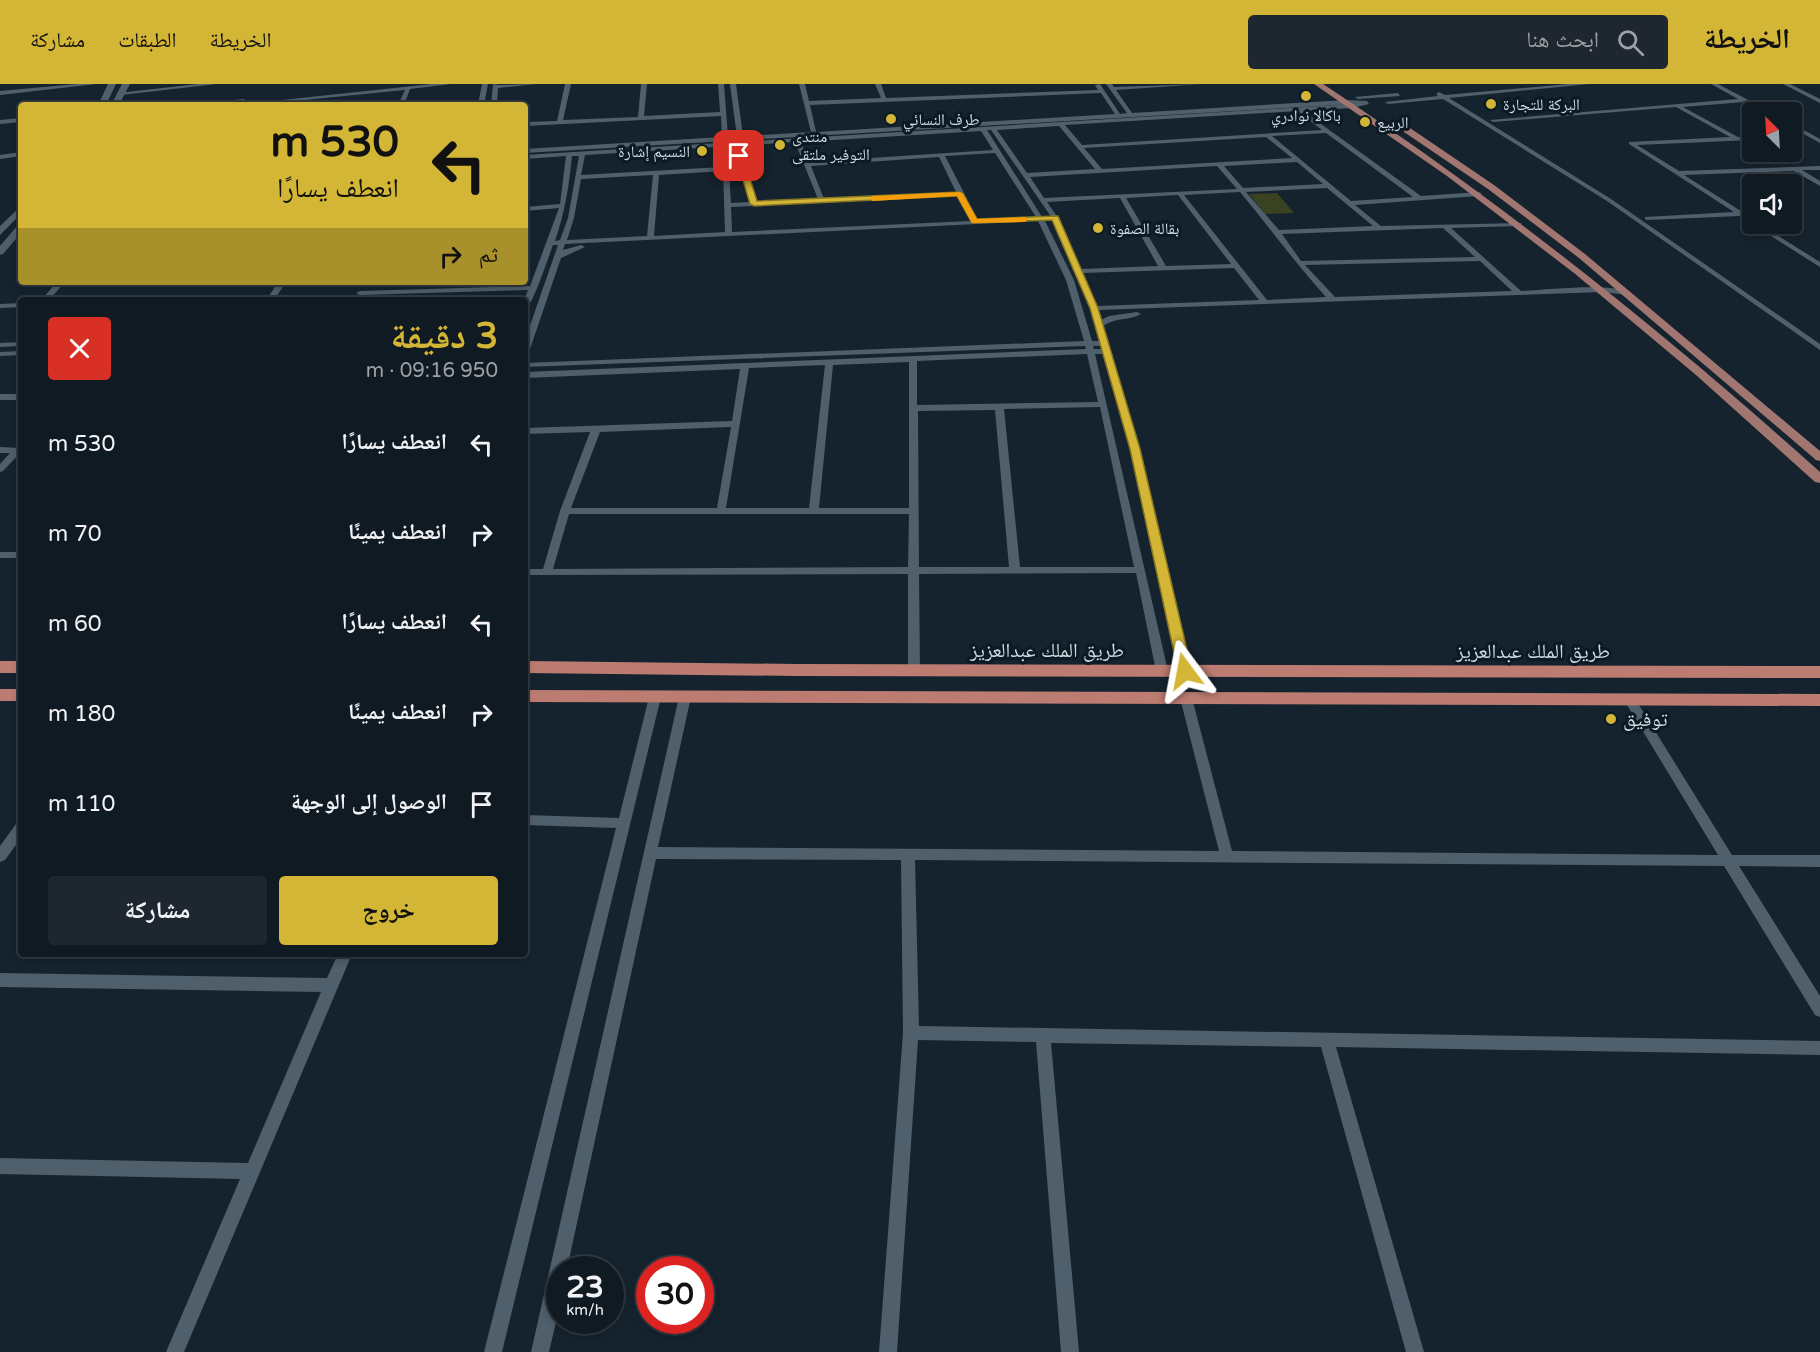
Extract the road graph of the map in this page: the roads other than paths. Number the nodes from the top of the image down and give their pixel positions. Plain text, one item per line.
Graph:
1 (68, 84) edge
2 (93, 84) edge
3 (112, 84) edge
4 (126, 84) edge
5 (214, 84) edge
6 (448, 84) edge
7 (485, 84) edge
8 (534, 84) edge
9 (568, 84) edge
10 (644, 84) edge
11 (721, 84) edge
12 (733, 84) edge
13 (802, 84) edge
14 (878, 84) edge
15 (1097, 84) edge
16 (1200, 84) edge
17 (1318, 84) edge
18 (1506, 84) edge
19 (1528, 84) edge
20 (1586, 84) edge
21 (1714, 84) edge
22 (1786, 84) edge
23 (410, 86) edge
24 (497, 86) edge
25 (1111, 86) edge
26 (26, 88) edge
27 (368, 88) edge
28 (358, 89) edge
29 (1474, 89) junction
30 (1349, 90) dead end
31 (1103, 91) junction
32 (0, 92) edge
33 (121, 93) junction
34 (1447, 95) junction
35 (332, 96) junction
36 (884, 100) junction
37 (1362, 100) junction
38 (1744, 100) junction
39 (1820, 101) edge
40 (103, 102) edge
41 (117, 102) edge
42 (234, 102) edge
43 (269, 102) edge
44 (328, 102) edge
45 (402, 102) edge
46 (482, 102) edge
47 (494, 102) edge
48 (1389, 102) dead end
49 (1748, 102) edge
50 (807, 103) junction
51 (1349, 104) junction
52 (1677, 105) junction
53 (1299, 110) junction
54 (723, 114) junction
55 (1131, 115) junction
56 (1119, 116) junction
57 (641, 118) junction
58 (18, 120) edge
59 (1494, 120) junction
60 (0, 122) edge
61 (560, 122) junction
62 (528, 124) edge
63 (1061, 124) junction
64 (993, 128) junction
65 (983, 129) junction
66 (1327, 131) junction
67 (1802, 131) edge
68 (814, 134) junction
69 (1267, 135) junction
70 (1802, 136) edge
71 (1812, 136) junction
72 (725, 139) junction
73 (1738, 139) junction
74 (1742, 139) edge
75 (797, 140) junction
76 (737, 141) junction
77 (1820, 141) edge
78 (1080, 147) junction
79 (528, 151) edge
80 (998, 151) junction
81 (582, 153) junction
82 (18, 154) edge
83 (568, 154) junction
84 (940, 155) junction
85 (0, 157) edge
86 (528, 157) edge
87 (1298, 160) junction
88 (807, 164) junction
89 (1219, 164) junction
90 (744, 168) junction
91 (1820, 168) edge
92 (726, 169) junction
93 (1794, 169) junction
94 (1101, 171) junction
95 (656, 173) junction
96 (1678, 173) junction
97 (1027, 175) junction
98 (579, 177) junction
99 (1820, 184) edge
100 (1329, 186) junction
101 (1241, 190) junction
102 (1179, 193) junction
103 (960, 194) junction
104 (1479, 194) junction
105 (1122, 196) junction
106 (1419, 198) junction
107 (1044, 200) junction
108 (822, 201) junction
109 (1349, 203) junction
110 (754, 204) junction
111 (728, 205) junction
112 (562, 206) junction
113 (528, 209) edge
114 (18, 212) edge
115 (1740, 214) joint
116 (1647, 218) junction
117 (975, 221) junction
118 (1057, 221) junction
119 (1042, 222) junction
120 (1519, 224) junction
121 (1445, 226) junction
122 (1379, 228) junction
123 (18, 231) edge
124 (0, 232) edge
125 (1277, 232) junction
126 (729, 234) junction
127 (1772, 234) edge
128 (650, 238) junction
129 (551, 243) junction
130 (562, 243) junction
131 (0, 252) edge
132 (558, 257) junction
133 (1482, 259) junction
134 (1299, 263) junction
135 (1820, 265) edge
136 (1237, 266) junction
137 (1163, 268) junction
138 (1080, 271) junction
139 (1733, 277) dead end
140 (58, 285) edge
141 (447, 285) edge
142 (534, 288) junction
143 (444, 291) junction
144 (1519, 293) junction
145 (1628, 293) junction
146 (1606, 294) junction
147 (48, 297) edge
148 (358, 297) edge
149 (1332, 299) junction
150 (528, 301) edge
151 (1264, 301) junction
152 (18, 305) edge
153 (0, 306) edge
154 (1094, 308) junction
155 (1099, 325) junction
156 (529, 331) edge
157 (18, 344) edge
158 (0, 345) edge
159 (1105, 347) junction
160 (1090, 348) junction
161 (1820, 348) edge
162 (18, 353) edge
163 (0, 354) edge
164 (913, 359) junction
165 (830, 363) junction
166 (528, 365) edge
167 (745, 366) junction
168 (528, 375) edge
169 (18, 396) edge
170 (0, 397) edge
171 (1104, 404) junction
172 (999, 407) junction
173 (913, 408) junction
174 (736, 424) junction
175 (596, 429) junction
176 (528, 431) edge
177 (0, 450) edge
178 (18, 450) edge
179 (18, 452) edge
180 (1820, 457) edge
181 (0, 469) edge
182 (1820, 479) edge
183 (565, 511) junction
184 (721, 511) junction
185 (814, 511) junction
186 (913, 511) junction
187 (0, 555) edge
188 (18, 555) edge
189 (1140, 570) junction
190 (1015, 571) junction
191 (528, 572) edge
192 (547, 572) junction
193 (914, 572) junction
194 (0, 667) edge
195 (18, 667) edge
196 (528, 667) edge
197 (914, 671) junction
198 (1162, 671) junction
199 (1185, 671) junction
200 (1820, 672) edge
201 (0, 695) edge
202 (18, 695) edge
203 (528, 696) edge
204 (655, 697) junction
205 (685, 697) junction
206 (1185, 698) junction
207 (1630, 700) junction
208 (1820, 700) edge
209 (528, 820) edge
210 (624, 823) junction
211 (18, 832) edge
212 (650, 853) junction
213 (908, 854) junction
214 (0, 856) edge
215 (1227, 857) junction
216 (1728, 861) junction
217 (1820, 861) edge
218 (344, 957) edge
219 (0, 980) edge
220 (331, 986) junction
221 (1820, 1010) edge
222 (911, 1033) junction
223 (1043, 1036) junction
224 (1327, 1042) junction
225 (1820, 1048) edge
226 (0, 1166) edge
227 (252, 1171) junction
228 (176, 1352) edge
229 (493, 1352) edge
230 (540, 1352) edge
231 (888, 1352) edge
232 (1070, 1352) edge
233 (1415, 1352) edge

1 - 26 street
2 - 26 street
3 - 40 main road
4 - 33 main road
5 - 33 street
6 - 23 street
7 - 46 street
8 - 24 street
9 - 61 street
10 - 57 street
11 - 54 street
12 - 76 street
13 - 50 street
14 - 36 street
15 - 31 street
16 - 25 street
17 - 51 main road
18 - 29 street
19 - 29 street
20 - 34 street
21 - 38 street
22 - 39 street
23 - 27 street
23 - 45 street
24 - 47 street
25 - 55 street
26 - 32 street
27 - 28 street
28 - 35 street
28 - 42 street
29 - 34 street
29 - 37 street
30 - 37 main road
31 - 36 street
31 - 56 street
33 - 41 main road
34 - 37 street
34 - 48 street
34 - 59 street
34 - 161 street
35 - 43 street
35 - 44 street
36 - 50 street
37 - 51 street
37 - 145 main road
38 - 49 street
38 - 52 street
50 - 68 street
51 - 53 street
51 - 55 street
51 - 104 main road
52 - 59 street
52 - 73 street
53 - 63 street
53 - 66 street
54 - 57 street
54 - 72 street
55 - 56 street
56 - 68 street
57 - 61 street
58 - 60 street
59 - 116 street
61 - 62 street
63 - 64 street
63 - 78 street
64 - 65 street
64 - 97 street
65 - 75 street
65 - 80 street
66 - 69 street
66 - 106 street
67 - 71 street
68 - 76 street
69 - 78 street
69 - 87 street
70 - 71 street
71 - 77 street
72 - 76 street
72 - 79 street
73 - 74 street
73 - 96 street
75 - 76 street
75 - 88 street
76 - 81 street
76 - 90 street
78 - 94 street
80 - 84 street
80 - 119 street
81 - 83 street
81 - 98 street
82 - 85 street
83 - 86 street
83 - 112 street
84 - 88 street
84 - 103 street
87 - 89 street
87 - 100 street
88 - 108 street
89 - 94 street
89 - 101 street
90 - 92 street
90 - 110 street
91 - 93 street
92 - 95 street
92 - 111 street
93 - 96 street
93 - 99 street
94 - 97 street
95 - 98 street
95 - 128 street
96 - 115 street
97 - 107 street
98 - 130 street
100 - 101 street
100 - 109 street
101 - 102 street
101 - 125 street
102 - 105 street
102 - 136 street
103 - 108 street
103 - 117 street
104 - 106 street
104 - 120 main road
105 - 107 street
105 - 137 street
106 - 109 street
107 - 118 street
108 - 110 street
109 - 122 street
110 - 111 street
111 - 126 street
112 - 113 street
112 - 129 street
114 - 124 main road
115 - 116 street
116 - 139 street
117 - 119 street
117 - 126 street
118 - 119 street
118 - 138 street
119 - 132 street
119 - 160 street
120 - 121 street
120 - 146 main road
121 - 122 street
121 - 133 street
122 - 125 street
123 - 131 main road
125 - 134 street
126 - 128 street
127 - 135 street
128 - 130 street
129 - 130 street
129 - 142 street
130 - 132 street
132 - 156 street
133 - 134 street
133 - 144 street
134 - 149 street
136 - 137 street
136 - 151 street
137 - 138 street
138 - 154 street
140 - 147 street
141 - 143 street
142 - 143 street
142 - 150 street
143 - 148 street
144 - 146 street
144 - 149 street
145 - 146 street
145 - 180 main road
146 - 155 street
146 - 182 main road
149 - 151 street
151 - 154 street
152 - 153 street
154 - 155 street
155 - 159 street
157 - 158 street
159 - 160 street
159 - 199 street
160 - 164 street
160 - 166 street
160 - 171 street
162 - 163 street
164 - 165 street
164 - 173 street
165 - 167 street
165 - 185 street
167 - 168 street
167 - 174 street
169 - 170 street
171 - 172 street
171 - 189 street
172 - 173 street
172 - 190 street
173 - 186 street
174 - 175 street
174 - 184 street
175 - 176 street
175 - 183 street
177 - 178 street
179 - 181 street
183 - 184 street
183 - 192 street
184 - 185 street
185 - 186 street
186 - 193 street
187 - 188 street
189 - 190 street
189 - 198 street
190 - 193 street
191 - 192 street
192 - 193 street
193 - 197 street
194 - 195 highway
196 - 197 highway, طريق الملك عبدالعزيز
197 - 198 highway, طريق الملك عبدالعزيز
198 - 199 highway, طريق الملك عبدالعزيز
199 - 200 highway, طريق الملك عبدالعزيز
201 - 202 highway
203 - 204 highway
204 - 205 highway
204 - 210 street
205 - 206 highway
205 - 212 street
206 - 207 highway
206 - 215 street
207 - 208 highway
207 - 216 street
209 - 210 street
210 - 229 street
211 - 214 street
212 - 213 street
212 - 230 street
213 - 215 street
213 - 222 street
215 - 216 street
216 - 217 street
216 - 221 street
218 - 220 street
219 - 220 street
220 - 227 street
222 - 223 street
222 - 231 street
223 - 224 street
223 - 232 street
224 - 225 street
224 - 233 street
226 - 227 street
227 - 228 street

